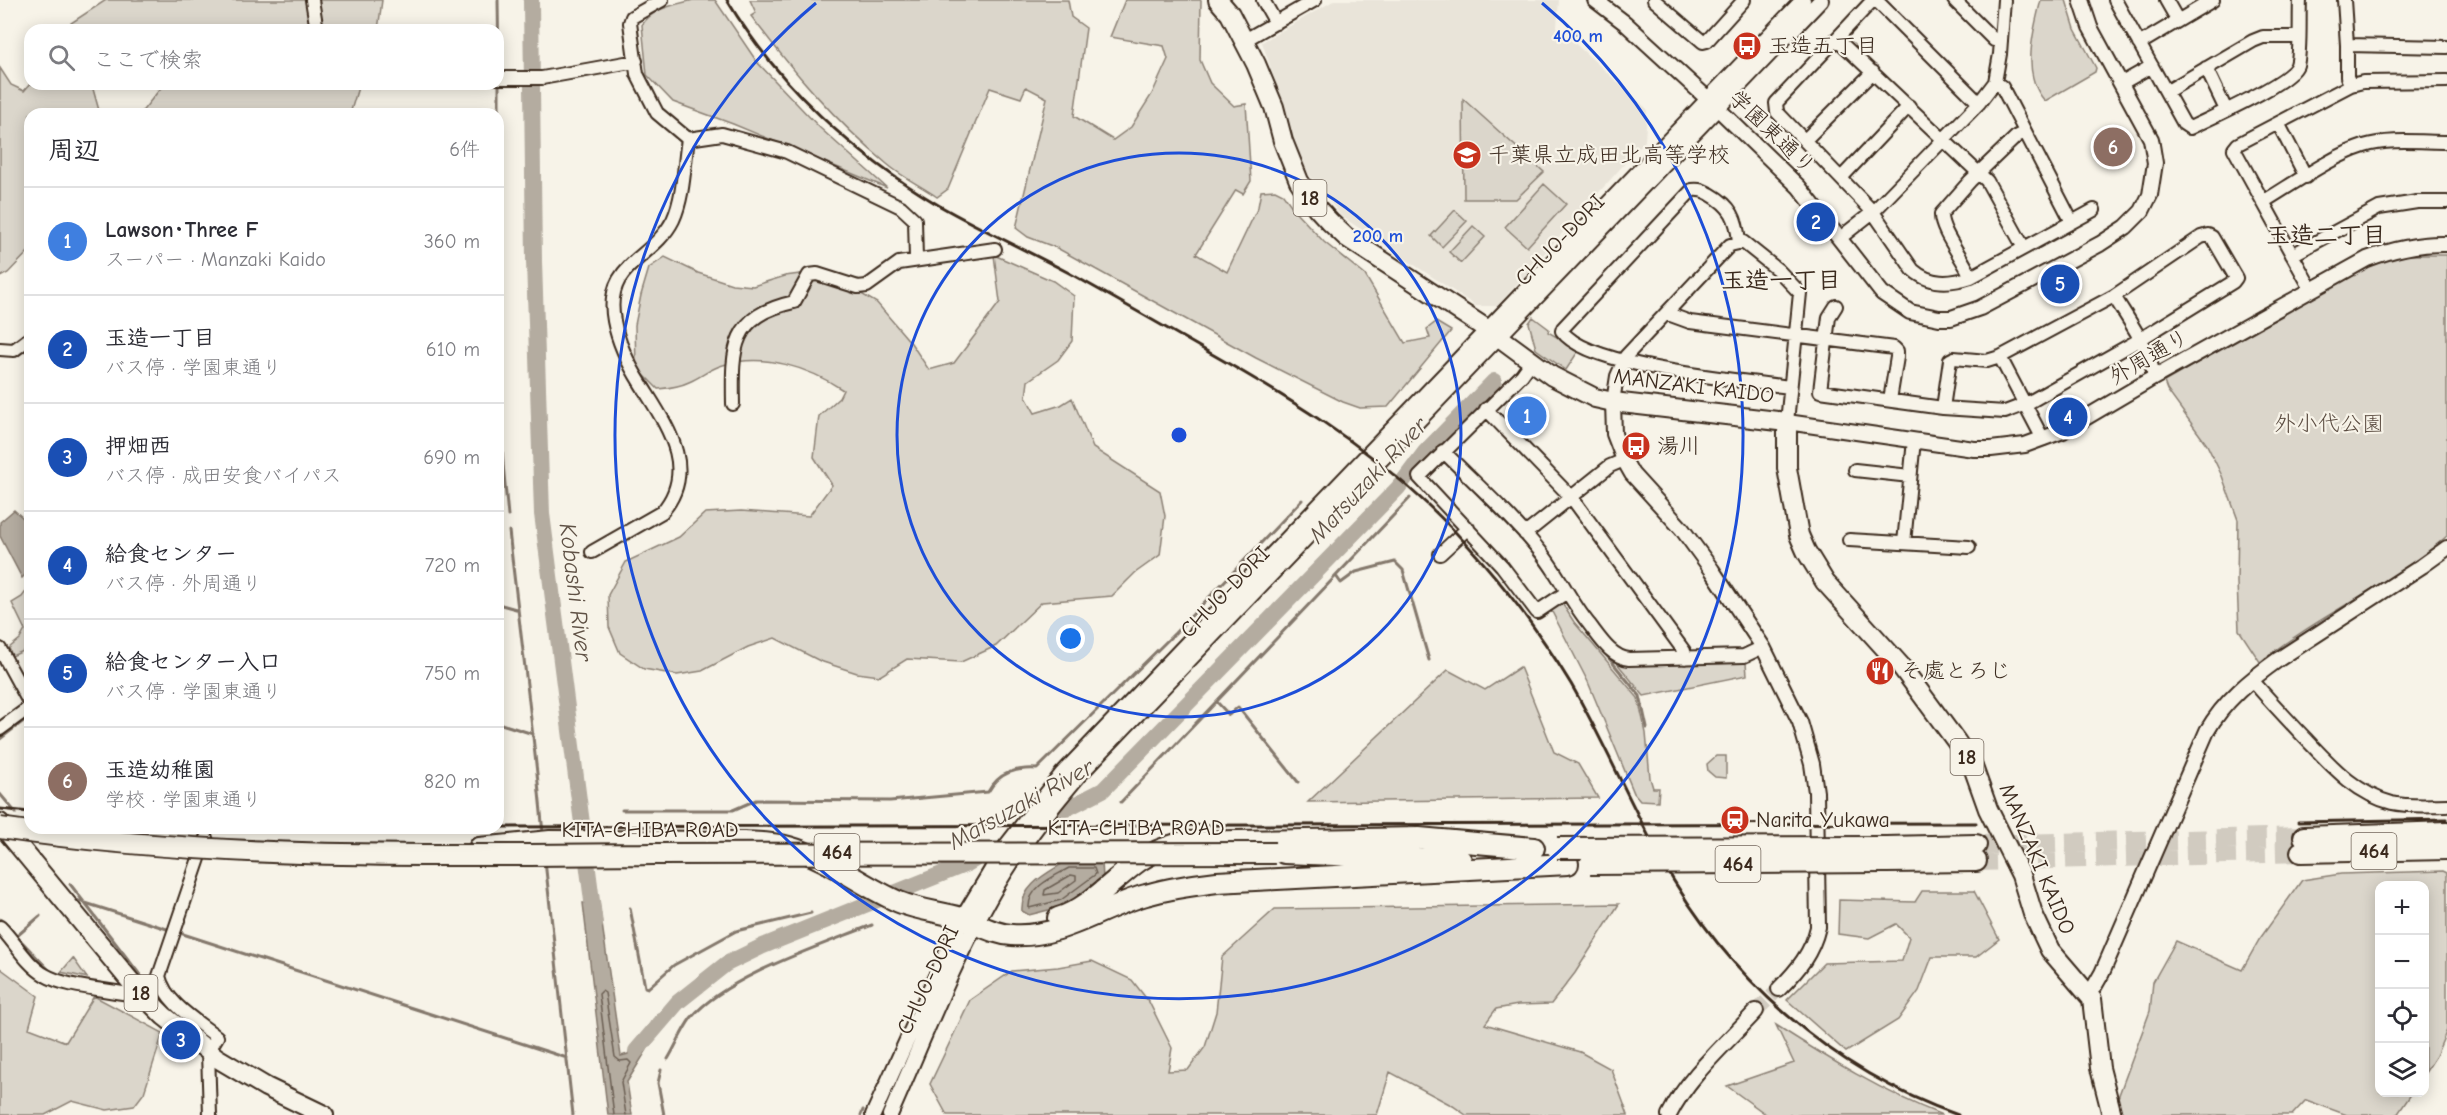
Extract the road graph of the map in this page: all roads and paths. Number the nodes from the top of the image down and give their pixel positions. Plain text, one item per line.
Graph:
1 (312, 0) edge
2 (662, 0) edge
3 (1218, 0) edge
4 (1263, 0) edge
5 (1315, 0) edge
6 (1595, 0) edge
7 (1654, 0) edge
8 (1744, 0) edge
9 (1803, 0) edge
10 (1821, 0) edge
11 (1875, 0) edge
12 (1954, 0) edge
13 (2004, 0) edge
14 (2081, 0) edge
15 (2115, 0) edge
16 (2166, 0) edge
17 (2213, 0) edge
18 (2300, 0) edge
19 (2344, 0) edge
20 (2178, 21) junction
21 (1276, 23) junction
22 (316, 24) edge
23 (2298, 37) junction
24 (1838, 39) junction
25 (1245, 40) junction
26 (2001, 41) junction
27 (2139, 44) junction
28 (2347, 45) junction
29 (2447, 47) edge
30 (636, 61) junction
31 (2152, 66) junction
32 (2206, 68) junction
33 (1873, 72) junction
34 (504, 78) edge
35 (2447, 81) edge
36 (1995, 82) junction
37 (2122, 83) junction
38 (2351, 85) junction
39 (2166, 92) junction
40 (1979, 103) junction
41 (1713, 104) junction
42 (1909, 106) junction
43 (2226, 110) junction
44 (2278, 123) junction
45 (2025, 132) junction
46 (1944, 139) junction
47 (688, 140) junction
48 (1805, 140) junction
49 (2447, 142) edge
50 (1978, 173) junction
51 (2306, 177) junction
52 (1841, 178) junction
53 (2263, 202) junction
54 (2447, 202) edge
55 (2094, 210) dead end
56 (1874, 212) junction
57 (2072, 222) junction
58 (1840, 238) junction
59 (1739, 242) junction
60 (2447, 244) edge
61 (2024, 248) junction
62 (995, 249) dead end
63 (2292, 255) junction
64 (916, 259) junction
65 (1971, 277) junction
66 (2311, 289) junction
67 (2114, 296) junction
68 (1836, 306) dead end
69 (1668, 314) junction
70 (1493, 333) junction
71 (1796, 335) junction
72 (1827, 340) junction
73 (2139, 340) junction
74 (24, 342) edge
75 (0, 350) edge
76 (2000, 357) junction
77 (1532, 361) junction
78 (1622, 362) junction
79 (2154, 377) junction
80 (1789, 387) junction
81 (1890, 400) junction
82 (1613, 402) junction
83 (733, 404) dead end
84 (2026, 404) junction
85 (1943, 408) junction
86 (1486, 409) junction
87 (1787, 422) junction
88 (2043, 439) junction
89 (1914, 440) junction
90 (1443, 451) junction
91 (1624, 460) junction
92 (1855, 470) dead end
93 (1910, 476) junction
94 (1572, 498) junction
95 (1468, 528) junction
96 (1525, 534) junction
97 (1849, 540) dead end
98 (1904, 543) junction
99 (1969, 547) dead end
100 (2447, 548) edge
101 (592, 552) dead end
102 (1440, 554) dead end
103 (1567, 592) junction
104 (1763, 647) junction
105 (0, 649) edge
106 (1685, 658) junction
107 (2252, 680) junction
108 (24, 694) edge
109 (24, 710) edge
110 (0, 729) edge
111 (2447, 805) edge
112 (0, 824) edge
113 (0, 828) edge
114 (24, 830) edge
115 (2447, 832) edge
116 (60, 834) edge
117 (206, 838) dead end
118 (1277, 847) junction
119 (1534, 848) junction
120 (2447, 849) edge
121 (1976, 853) tunnel mouth
122 (1302, 854) junction
123 (1886, 854) junction
124 (399, 855) junction
125 (1562, 856) junction
126 (969, 922) junction
127 (0, 927) edge
128 (136, 988) junction
129 (1779, 989) tunnel mouth
130 (2087, 993) junction
131 (1756, 1011) tunnel mouth
132 (208, 1053) junction
133 (210, 1115) edge
134 (324, 1115) edge
135 (873, 1115) edge
136 (890, 1115) edge
137 (1669, 1115) edge
138 (2112, 1115) edge

1 - 22 street
2 - 30 street
3 - 25 main road, MANZAKI KAIDO / 18
4 - 21 street
5 - 21 street
6 - 41 street, 学園東通り
7 - 8 street
9 - 41 street, CHUO-DORI
10 - 41 street, CHUO-DORI
11 - 24 street
11 - 40 street
12 - 26 street
13 - 26 street
14 - 37 street
15 - 27 street
16 - 20 street
17 - 20 street
18 - 23 street
19 - 28 street
20 - 27 street
21 - 25 street
23 - 32 street
23 - 43 street
24 - 33 street
24 - 48 street
25 - 70 main road, MANZAKI KAIDO / 18
26 - 36 street
27 - 31 street
28 - 29 street
28 - 38 street
30 - 34 street
30 - 47 street
31 - 37 street
31 - 39 street
32 - 39 street
32 - 43 street
33 - 42 street
33 - 48 street
35 - 38 street
36 - 40 street
36 - 45 street
37 - 58 street, 学園東通り
38 - 44 street
39 - 43 street
40 - 46 street
41 - 58 street, 学園東通り
41 - 70 street, CHUO-DORI
42 - 46 street
42 - 52 street
44 - 51 street
44 - 53 street
45 - 50 street
45 - 57 street
46 - 50 street
46 - 56 street
47 - 64 street
47 - 101 street
48 - 52 street
49 - 51 street
50 - 61 street
50 - 65 street
51 - 53 street
52 - 56 street
53 - 63 street
54 - 63 street
55 - 57 street
56 - 58 street
56 - 65 street
57 - 61 street
59 - 69 street
59 - 71 street
59 - 78 street
60 - 66 street, 外周通り
61 - 65 street
62 - 64 street
63 - 66 street
64 - 83 street
66 - 79 street, 外周通り
67 - 73 street
67 - 73 street
67 - 76 street
68 - 72 street
69 - 71 street
69 - 78 street
70 - 77 main road, MANZAKI KAIDO / 18
70 - 126 street, CHUO-DORI
71 - 72 street
71 - 80 street
72 - 81 street
72 - 81 street
73 - 79 street
73 - 84 street
74 - 75 street
76 - 84 street
76 - 85 street
77 - 82 main road, MANZAKI KAIDO / 18
77 - 86 street
78 - 80 street
78 - 82 street
79 - 88 street, 外周通り
80 - 87 street
81 - 85 street
82 - 87 main road, MANZAKI KAIDO / 18
82 - 91 street
84 - 85 street
84 - 88 street
86 - 90 street
86 - 94 street
87 - 89 street, 外周通り
87 - 130 main road, MANZAKI KAIDO / 18
88 - 89 street, 外周通り
89 - 93 street
90 - 95 street
90 - 96 street
91 - 94 street
91 - 104 street
92 - 93 street
93 - 98 street
94 - 96 street
94 - 106 street
95 - 102 street
95 - 103 street
96 - 103 street
97 - 98 street
98 - 99 street
100 - 107 street
103 - 106 street
104 - 106 street
104 - 129 street
105 - 108 street
107 - 111 street
107 - 130 street
109 - 110 street
112 - 128 main road, 18
113 - 114 highway, KITA-CHIBA ROAD / 464, bridge
115 - 120 highway, 464
116 - 124 highway, KITA-CHIBA ROAD / 464, bridge
117 - 132 street
118 - 119 highway
118 - 122 highway, KITA-CHIBA ROAD / 464
118 - 124 highway, KITA-CHIBA ROAD / 464, bridge
118 - 126 highway, bridge
119 - 122 highway, KITA-CHIBA ROAD / 464
119 - 125 highway, KITA-CHIBA ROAD / 464
121 - 123 highway, KITA-CHIBA ROAD / 464
122 - 125 highway, KITA-CHIBA ROAD / 464
123 - 125 highway, KITA-CHIBA ROAD / 464, bridge
123 - 125 highway, KITA-CHIBA ROAD / 464, bridge
124 - 126 highway, bridge
125 - 126 highway
126 - 135 street, CHUO-DORI
126 - 136 street, CHUO-DORI
127 - 128 street
128 - 132 main road, 18
130 - 138 main road, MANZAKI KAIDO / 18
131 - 137 street
132 - 133 street
132 - 134 main road, 18

